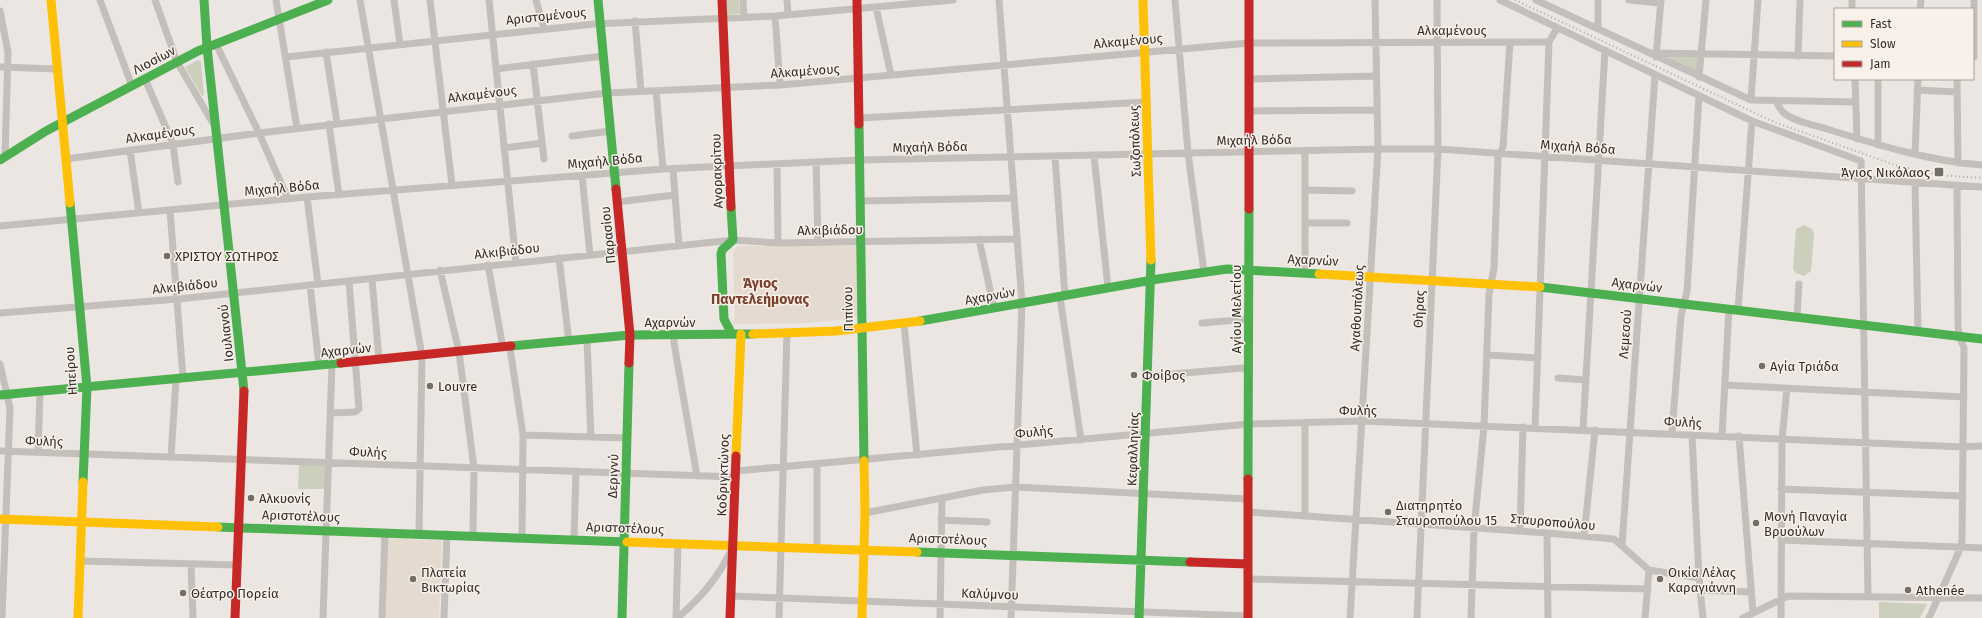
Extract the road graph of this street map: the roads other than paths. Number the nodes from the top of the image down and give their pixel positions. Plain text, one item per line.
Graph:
1 (51, 0) edge
2 (100, 0) edge
3 (155, 0) edge
4 (204, 0) edge
5 (276, 0) edge
6 (328, 0) edge
7 (360, 0) edge
8 (394, 0) edge
9 (430, 0) edge
10 (489, 0) edge
11 (536, 0) edge
12 (598, 0) edge
13 (722, 0) edge
14 (743, 0) edge
15 (787, 0) edge
16 (954, 0) edge
17 (999, 0) edge
18 (1143, 0) edge
19 (1175, 0) edge
20 (1249, 0) edge
21 (1376, 0) edge
22 (1437, 0) edge
23 (1500, 0) edge
24 (1536, 0) edge
25 (1598, 0) edge
26 (1628, 0) edge
27 (1706, 0) edge
28 (1758, 0) edge
29 (1800, 0) edge
30 (1974, 0) edge
31 (1660, 1) edge
32 (318, 2) edge
33 (857, 4) edge
34 (1551, 4) edge
35 (876, 7) junction
36 (0, 11) edge
37 (788, 14) junction
38 (775, 16) junction
39 (744, 17) junction
40 (723, 18) junction
41 (280, 19) junction
42 (635, 21) junction
43 (600, 23) junction
44 (1557, 28) junction
45 (544, 29) junction
46 (1598, 29) junction
47 (492, 34) junction
48 (435, 40) junction
49 (1376, 42) junction
50 (1437, 42) junction
51 (1510, 42) junction
52 (1549, 42) junction
53 (1249, 43) junction
54 (400, 44) junction
55 (211, 46) junction
56 (368, 48) junction
57 (1179, 49) junction
58 (1605, 50) junction
59 (326, 52) junction
60 (1145, 52) junction
61 (1702, 54) junction
62 (1754, 54) junction
63 (1657, 55) junction
64 (603, 56) junction
65 (1798, 56) junction
66 (1834, 56) edge
67 (286, 57) junction
68 (1976, 57) edge
69 (177, 62) junction
70 (533, 64) junction
71 (1004, 65) junction
72 (0, 67) edge
73 (9, 67) junction
74 (57, 69) junction
75 (496, 69) junction
76 (891, 75) junction
77 (1655, 75) junction
78 (1376, 76) junction
79 (1699, 77) junction
80 (145, 79) junction
81 (858, 79) junction
82 (1249, 79) junction
83 (1855, 80) edge
84 (1878, 80) edge
85 (1918, 80) edge
86 (1957, 80) edge
87 (780, 85) junction
88 (132, 86) junction
89 (726, 88) junction
90 (656, 90) junction
91 (1918, 90) junction
92 (641, 91) junction
93 (1957, 92) junction
94 (607, 93) junction
95 (1700, 96) junction
96 (537, 100) junction
97 (1751, 100) junction
98 (1776, 101) junction
99 (1146, 102) junction
100 (1856, 102) junction
101 (499, 104) junction
102 (1007, 110) junction
103 (1377, 110) junction
104 (443, 111) junction
105 (1249, 112) junction
106 (859, 118) junction
107 (379, 119) junction
108 (1752, 121) junction
109 (62, 122) junction
110 (337, 123) junction
111 (328, 124) junction
112 (216, 128) junction
113 (297, 128) junction
114 (611, 131) junction
115 (259, 133) junction
116 (572, 136) dead end
117 (217, 138) junction
118 (1857, 139) junction
119 (542, 143) junction
120 (173, 144) junction
121 (1878, 145) junction
122 (504, 148) junction
123 (1378, 149) junction
124 (1438, 149) junction
125 (130, 150) junction
126 (1305, 151) junction
127 (1249, 152) junction
128 (1188, 153) junction
129 (1148, 154) junction
130 (1501, 154) junction
131 (1915, 154) junction
132 (1094, 155) junction
133 (1055, 156) junction
134 (1011, 157) junction
135 (1545, 157) junction
136 (2, 158) edge
137 (66, 159) junction
138 (544, 159) dead end
139 (859, 160) junction
140 (1598, 161) junction
141 (816, 162) junction
142 (1958, 163) junction
143 (777, 164) junction
144 (1649, 164) junction
145 (1982, 165) edge
146 (730, 166) junction
147 (1695, 167) junction
148 (663, 169) junction
149 (673, 169) junction
150 (1748, 171) junction
151 (614, 172) junction
152 (582, 175) junction
153 (1862, 178) junction
154 (507, 181) junction
155 (178, 182) dead end
156 (1914, 183) junction
157 (452, 185) junction
158 (1957, 186) junction
159 (1982, 187) edge
160 (393, 190) junction
161 (1305, 190) junction
162 (1352, 191) dead end
163 (339, 195) junction
164 (675, 195) junction
165 (307, 197) junction
166 (1014, 198) junction
167 (288, 199) junction
168 (860, 201) junction
169 (617, 202) junction
170 (225, 205) junction
171 (170, 210) junction
172 (139, 213) junction
173 (71, 219) junction
174 (1305, 223) junction
175 (1347, 223) dead end
176 (0, 226) edge
177 (979, 239) junction
178 (1017, 239) junction
179 (733, 240) junction
180 (860, 241) junction
181 (818, 242) junction
182 (778, 243) junction
183 (679, 246) junction
184 (622, 252) junction
185 (590, 255) junction
186 (559, 258) junction
187 (516, 262) junction
188 (488, 265) junction
189 (440, 270) junction
190 (1249, 270) junction
191 (1204, 272) junction
192 (1305, 273) junction
193 (408, 274) junction
194 (1371, 276) junction
195 (372, 279) junction
196 (1152, 280) junction
197 (1433, 280) junction
198 (349, 281) junction
199 (1491, 283) junction
200 (318, 284) junction
201 (1799, 284) dead end
202 (310, 285) junction
203 (1541, 287) junction
204 (1108, 288) junction
205 (234, 292) junction
206 (1591, 292) junction
207 (1062, 296) junction
208 (1639, 298) junction
209 (178, 299) junction
210 (1022, 303) junction
211 (1684, 304) junction
212 (79, 306) junction
213 (994, 308) junction
214 (1733, 310) junction
215 (0, 312) edge
216 (1797, 317) junction
217 (1249, 319) junction
218 (1202, 323) dead end
219 (904, 324) junction
220 (1864, 326) junction
221 (862, 330) junction
222 (1918, 331) junction
223 (787, 332) junction
224 (674, 334) junction
225 (737, 334) junction
226 (630, 335) junction
227 (1959, 336) junction
228 (1982, 339) edge
229 (587, 340) junction
230 (569, 342) junction
231 (506, 348) junction
232 (459, 352) junction
233 (1488, 355) junction
234 (422, 356) junction
235 (1538, 358) junction
236 (379, 359) junction
237 (356, 362) junction
238 (0, 364) edge
239 (332, 364) junction
240 (319, 365) junction
241 (1249, 370) junction
242 (244, 372) junction
243 (1148, 376) junction
244 (179, 378) junction
245 (1558, 378) dead end
246 (1586, 380) junction
247 (1725, 385) junction
248 (86, 387) junction
249 (1787, 388) junction
250 (1865, 391) junction
251 (40, 392) junction
252 (4, 395) edge
253 (1964, 397) junction
254 (331, 412) junction
255 (1362, 421) junction
256 (1305, 422) junction
257 (1426, 423) junction
258 (1249, 424) junction
259 (1484, 426) junction
260 (1523, 427) junction
261 (1535, 428) junction
262 (1583, 430) junction
263 (1595, 430) junction
264 (1630, 431) junction
265 (1672, 433) junction
266 (1146, 434) junction
267 (1692, 434) junction
268 (523, 435) junction
269 (1722, 436) junction
270 (1739, 436) junction
271 (591, 437) junction
272 (627, 438) junction
273 (1782, 439) junction
274 (1080, 440) junction
275 (1866, 443) junction
276 (1017, 446) junction
277 (1982, 446) edge
278 (1963, 447) junction
279 (0, 451) edge
280 (9, 451) junction
281 (38, 452) junction
282 (84, 454) junction
283 (917, 455) junction
284 (171, 457) junction
285 (864, 459) junction
286 (242, 460) junction
287 (329, 463) junction
288 (817, 464) junction
289 (421, 466) junction
290 (784, 466) junction
291 (474, 468) junction
292 (523, 470) junction
293 (576, 471) junction
294 (626, 473) junction
295 (736, 474) junction
296 (697, 476) junction
297 (1016, 487) junction
298 (1781, 490) junction
299 (1144, 492) junction
300 (1866, 493) junction
301 (1963, 496) junction
302 (942, 498) junction
303 (1248, 499) junction
304 (1248, 512) junction
305 (866, 513) junction
306 (1305, 516) junction
307 (3, 519) edge
308 (941, 520) junction
309 (1356, 520) junction
310 (82, 522) junction
311 (987, 522) dead end
312 (1422, 525) junction
313 (239, 527) junction
314 (1474, 529) junction
315 (326, 530) junction
316 (1520, 531) junction
317 (385, 532) junction
318 (419, 533) junction
319 (1547, 533) junction
320 (447, 534) junction
321 (473, 535) junction
322 (1584, 536) junction
323 (522, 537) junction
324 (574, 539) junction
325 (1781, 540) junction
326 (624, 541) junction
327 (678, 542) junction
328 (1867, 543) junction
329 (733, 544) junction
330 (781, 546) junction
331 (1622, 546) junction
332 (817, 547) junction
333 (1961, 547) junction
334 (1982, 548) edge
335 (865, 549) junction
336 (941, 552) junction
337 (1013, 554) junction
338 (1141, 559) junction
339 (80, 561) junction
340 (190, 564) junction
341 (1248, 564) junction
342 (238, 565) junction
343 (1649, 570) junction
344 (1699, 578) junction
345 (1248, 579) junction
346 (1352, 582) junction
347 (1419, 584) junction
348 (1471, 585) junction
349 (1548, 586) junction
350 (1648, 589) junction
351 (1700, 590) junction
352 (1751, 592) junction
353 (731, 596) junction
354 (1868, 596) junction
355 (1938, 597) junction
356 (780, 598) junction
357 (1982, 598) edge
358 (1781, 599) junction
359 (863, 601) junction
360 (940, 604) junction
361 (1011, 607) junction
362 (1753, 613) junction
363 (1139, 615) edge
364 (1248, 617) edge
365 (2, 618) edge
366 (78, 618) edge
367 (193, 618) edge
368 (235, 618) edge
369 (323, 618) edge
370 (382, 618) edge
371 (444, 618) edge
372 (622, 618) edge
373 (677, 618) edge
374 (730, 618) edge
375 (779, 618) edge
376 (862, 618) edge
377 (940, 618) edge
378 (1011, 618) edge
379 (1350, 618) edge
380 (1417, 618) edge
381 (1471, 618) edge
382 (1548, 618) edge
383 (1645, 618) edge
384 (1703, 618) edge
385 (1743, 618) edge
386 (1781, 618) edge
387 (1929, 618) edge

1 - 74 main road, Ηπείρου
2 - 88 street
3 - 69 street
4 - 55 main road, Ιουλιανού
5 - 41 street
6 - 32 main road, Λιοσίων
7 - 56 street
8 - 54 street
9 - 48 street
10 - 47 street
11 - 45 street
12 - 43 main road, Παρασίου
13 - 40 main road, Αγορακρίτου
14 - 39 street
15 - 37 street
16 - 35 street, Αριστομένους
17 - 71 street
18 - 60 main road, Σωζοπόλεως
19 - 57 street
20 - 53 main road, Αγίου Μελετίου
21 - 49 street, Αγαθουπόλεως
22 - 50 street, Θήρας
23 - 44 street
24 - 34 street
25 - 46 street
26 - 31 street
27 - 61 street
28 - 62 street
29 - 65 street
30 - 68 street
31 - 63 street
32 - 41 main road, Λιοσίων
33 - 35 street, Αριστομένους
33 - 37 street, Αριστομένους
33 - 81 main road, Πιπίνου
34 - 46 street
35 - 76 street
36 - 73 street
37 - 38 street, Αριστομένους
38 - 39 street, Αριστομένους
38 - 87 street
39 - 40 street, Αριστομένους
40 - 42 street, Αριστομένους
40 - 89 main road, Αγορακρίτου
41 - 55 main road, Λιοσίων
41 - 67 street
42 - 43 street, Αριστομένους
42 - 92 street
43 - 45 street, Αριστομένους
43 - 64 main road, Παρασίου
44 - 52 street
44 - 58 street
45 - 47 street, Αριστομένους
46 - 63 street
47 - 48 street, Αριστομένους
47 - 75 street
48 - 54 street, Αριστομένους
48 - 104 street
49 - 50 street, Αλκαμένους
49 - 53 street, Αλκαμένους
49 - 78 street, Αγαθουπόλεως
50 - 51 street, Αλκαμένους
50 - 124 street, Θήρας
51 - 52 street, Αλκαμένους
51 - 130 street
52 - 135 street
53 - 57 street, Αλκαμένους
53 - 82 main road, Αγίου Μελετίου
54 - 56 street, Αριστομένους
55 - 69 main road, Λιοσίων
55 - 112 main road, Ιουλιανού
55 - 115 street
56 - 59 street, Αριστομένους
56 - 107 street
57 - 60 street, Αλκαμένους
57 - 128 street
58 - 77 street
58 - 140 street
59 - 67 street, Αριστομένους
59 - 110 street
60 - 71 street, Αλκαμένους
60 - 99 main road, Σωζοπόλεως
61 - 62 street
61 - 63 street
61 - 79 street
62 - 65 street
62 - 97 street
63 - 79 street
64 - 70 street
64 - 94 main road, Παρασίου
65 - 66 street
67 - 113 street
69 - 80 main road, Λιοσίων
69 - 112 street
70 - 75 street
70 - 96 street
71 - 76 street, Αλκαμένους
71 - 102 street
72 - 73 street
73 - 74 street
73 - 136 street
74 - 109 main road, Ηπείρου
75 - 101 street
76 - 81 street, Αλκαμένους
77 - 95 street
77 - 144 street, Λεμεσού
78 - 82 street
78 - 103 street, Αγαθουπόλεως
79 - 97 street
80 - 88 main road, Λιοσίων
80 - 120 street
81 - 87 street, Αλκαμένους
81 - 106 main road, Πιπίνου
82 - 105 main road, Αγίου Μελετίου
83 - 100 street
84 - 121 street
85 - 91 street
86 - 93 street
87 - 89 street, Αλκαμένους
88 - 109 main road, Λιοσίων
89 - 90 street, Αλκαμένους
89 - 146 main road, Αγορακρίτου
90 - 92 street, Αλκαμένους
90 - 148 street
91 - 93 street
91 - 131 street
92 - 94 street, Αλκαμένους
93 - 142 street
94 - 96 street, Αλκαμένους
94 - 114 main road, Παρασίου
95 - 108 street
95 - 147 street
96 - 101 street, Αλκαμένους
96 - 119 street
97 - 98 street
98 - 100 street
98 - 118 street
99 - 102 street
99 - 129 main road, Σωζοπόλεως
100 - 118 street
101 - 104 street, Αλκαμένους
101 - 122 street
102 - 106 street
102 - 134 street
103 - 105 street
103 - 123 street, Αγαθουπόλεως
104 - 107 street, Αλκαμένους
104 - 157 street
105 - 127 main road, Αγίου Μελετίου
106 - 139 main road, Πιπίνου
107 - 110 street, Αλκαμένους
107 - 160 street
108 - 150 street
108 - 153 street
109 - 136 main road, Λιοσίων
109 - 137 main road, Ηπείρου
110 - 111 street, Αλκαμένους
111 - 113 street, Αλκαμένους
111 - 163 street
112 - 117 main road, Ιουλιανού
113 - 115 street, Αλκαμένους
114 - 116 street
114 - 151 main road, Παρασίου
115 - 117 street, Αλκαμένους
115 - 167 street
117 - 120 street, Αλκαμένους
117 - 170 main road, Ιουλιανού
118 - 121 street
119 - 122 street
119 - 138 street
120 - 125 street, Αλκαμένους
120 - 155 street
121 - 131 street
122 - 154 street
123 - 124 street, Μιχαήλ Βόδα
123 - 126 street, Μιχαήλ Βόδα
123 - 194 street, Αγαθουπόλεως
124 - 130 street, Μιχαήλ Βόδα
124 - 197 street, Θήρας
125 - 137 street, Αλκαμένους
125 - 172 street
126 - 127 street, Μιχαήλ Βόδα
126 - 161 street
127 - 128 street, Μιχαήλ Βόδα
127 - 190 main road, Αγίου Μελετίου
128 - 129 street, Μιχαήλ Βόδα
128 - 191 street
129 - 132 street, Μιχαήλ Βόδα
129 - 196 main road, Σωζοπόλεως
130 - 135 street, Μιχαήλ Βόδα
130 - 199 street
131 - 142 street
132 - 133 street, Μιχαήλ Βόδα
132 - 204 street
133 - 134 street, Μιχαήλ Βόδα
133 - 207 street
134 - 139 street, Μιχαήλ Βόδα
134 - 166 street
135 - 140 street, Μιχαήλ Βόδα
135 - 203 street
137 - 173 main road, Ηπείρου
139 - 141 street, Μιχαήλ Βόδα
139 - 168 main road, Πιπίνου
140 - 144 street, Μιχαήλ Βόδα
140 - 206 street
141 - 143 street, Μιχαήλ Βόδα
141 - 181 street
142 - 145 street
143 - 146 street, Μιχαήλ Βόδα
143 - 182 street
144 - 147 street, Μιχαήλ Βόδα
144 - 208 street, Λεμεσού
146 - 149 street, Μιχαήλ Βόδα
146 - 179 main road, Αγορακρίτου
147 - 150 street, Μιχαήλ Βόδα
147 - 211 street
148 - 149 street, Μιχαήλ Βόδα
148 - 151 street, Μιχαήλ Βόδα
149 - 164 street
150 - 153 street, Μιχαήλ Βόδα
150 - 214 street
151 - 152 street, Μιχαήλ Βόδα
151 - 169 main road, Παρασίου
152 - 154 street, Μιχαήλ Βόδα
152 - 185 street
153 - 156 street, Μιχαήλ Βόδα
153 - 220 street
154 - 157 street, Μιχαήλ Βόδα
154 - 187 street
156 - 158 street, Μιχαήλ Βόδα
156 - 222 street
157 - 160 street, Μιχαήλ Βόδα
158 - 159 street, Μιχαήλ Βόδα
158 - 227 street
160 - 163 street, Μιχαήλ Βόδα
160 - 193 street
161 - 162 street
161 - 174 street
163 - 165 street, Μιχαήλ Βόδα
164 - 169 street
164 - 183 street
165 - 167 street, Μιχαήλ Βόδα
165 - 200 street
166 - 168 street
166 - 178 street
167 - 170 street, Μιχαήλ Βόδα
168 - 180 main road, Πιπίνου
169 - 184 main road, Παρασίου
170 - 171 street, Μιχαήλ Βόδα
170 - 205 main road, Ιουλιανού
171 - 172 street, Μιχαήλ Βόδα
171 - 209 street
172 - 173 street, Μιχαήλ Βόδα
173 - 176 street, Μιχαήλ Βόδα
173 - 212 main road, Ηπείρου
174 - 175 street
174 - 192 street
177 - 178 street, Αλκιβιάδου
177 - 180 street, Αλκιβιάδου
177 - 213 street
178 - 210 street
179 - 182 street, Αλκιβιάδου
179 - 183 street, Αλκιβιάδου
179 - 225 main road
180 - 181 street, Αλκιβιάδου
180 - 221 main road, Πιπίνου
181 - 182 street, Αλκιβιάδου
183 - 184 street, Αλκιβιάδου
184 - 185 street, Αλκιβιάδου
184 - 226 main road, Παρασίου
185 - 186 street, Αλκιβιάδου
186 - 187 street, Αλκιβιάδου
186 - 230 street
187 - 188 street, Αλκιβιάδου
188 - 189 street, Αλκιβιάδου
188 - 231 street
189 - 193 street, Αλκιβιάδου
189 - 232 street
190 - 191 main road, Αχαρνών
190 - 192 main road, Αχαρνών
190 - 217 main road, Αγίου Μελετίου
191 - 196 main road, Αχαρνών
192 - 194 main road, Αχαρνών
193 - 195 street, Αλκιβιάδου
193 - 234 street
194 - 197 main road, Αχαρνών
194 - 255 street, Αγαθουπόλεως
195 - 198 street, Αλκιβιάδου
195 - 236 street
196 - 204 main road, Αχαρνών
196 - 243 main road, Κεφαλληνίας
197 - 199 main road, Αχαρνών
197 - 257 street, Θήρας
198 - 200 street, Αλκιβιάδου
198 - 237 street
199 - 203 main road, Αχαρνών
199 - 233 street
200 - 202 street, Αλκιβιάδου
201 - 216 street
202 - 205 street, Αλκιβιάδου
202 - 240 street
203 - 206 main road, Αχαρνών
203 - 235 street
204 - 207 main road, Αχαρνών
205 - 209 street, Αλκιβιάδου
205 - 242 main road, Ιουλιανού
206 - 208 main road, Αχαρνών
206 - 246 street
207 - 210 main road, Αχαρνών
207 - 274 street
208 - 211 main road, Αχαρνών
208 - 264 street, Λεμεσού
209 - 212 street, Αλκιβιάδου
209 - 244 street
210 - 213 main road, Αχαρνών
210 - 276 street
211 - 214 main road, Αχαρνών
211 - 265 street
212 - 215 street, Αλκιβιάδου
212 - 248 main road, Ηπείρου
213 - 219 main road, Αχαρνών
214 - 216 main road, Αχαρνών
214 - 247 street
216 - 220 main road, Αχαρνών
217 - 218 street
217 - 241 main road, Αγίου Μελετίου
219 - 221 main road, Αχαρνών
219 - 283 street
220 - 222 main road, Αχαρνών
220 - 250 street
221 - 223 main road, Αχαρνών
221 - 285 main road, Πιπίνου
222 - 227 main road, Αχαρνών
223 - 225 main road, Αχαρνών
223 - 290 street
224 - 225 main road, Αχαρνών
224 - 226 main road, Αχαρνών
224 - 296 street
225 - 295 main road, Κοδριγκτώνος
226 - 229 main road, Αχαρνών
226 - 272 main road, Δεριγνύ
227 - 228 main road, Αχαρνών
227 - 253 street
229 - 230 main road, Αχαρνών
229 - 271 street
230 - 231 main road, Αχαρνών
231 - 232 main road, Αχαρνών
231 - 268 street
232 - 234 main road, Αχαρνών
232 - 291 street
233 - 235 street
233 - 259 street
234 - 236 main road, Αχαρνών
234 - 289 street
235 - 261 street
236 - 237 main road, Αχαρνών
237 - 239 main road, Αχαρνών
237 - 254 street
238 - 252 street
239 - 240 main road, Αχαρνών
239 - 254 street
240 - 242 main road, Αχαρνών
241 - 243 street
241 - 258 main road, Αγίου Μελετίου
242 - 244 main road, Αχαρνών
242 - 286 main road, Ιουλιανού
243 - 266 main road, Κεφαλληνίας
244 - 248 main road, Αχαρνών
244 - 284 street
245 - 246 street
246 - 262 street
247 - 249 street
247 - 269 street
248 - 251 main road, Αχαρνών
248 - 282 main road, Ηπείρου
249 - 250 street
249 - 273 street
250 - 253 street
250 - 275 street
251 - 252 main road, Αχαρνών
251 - 281 street
252 - 280 street
253 - 278 street
254 - 287 street
255 - 256 street, Φυλής
255 - 257 street, Φυλής
255 - 309 street, Αγαθουπόλεως
256 - 258 street, Φυλής
256 - 306 street
257 - 259 street, Φυλής
257 - 312 street, Θήρας
258 - 266 street, Φυλής
258 - 303 main road, Αγίου Μελετίου
259 - 260 street, Φυλής
259 - 314 street
260 - 261 street, Φυλής
260 - 316 street
261 - 262 street, Φυλής
262 - 263 street, Φυλής
263 - 264 street, Φυλής
263 - 322 street
264 - 265 street, Φυλής
264 - 331 street, Λεμεσού
265 - 267 street, Φυλής
266 - 274 street, Φυλής
266 - 299 main road, Κεφαλληνίας
267 - 269 street, Φυλής
267 - 344 street
268 - 271 street
268 - 292 street
269 - 270 street, Φυλής
270 - 273 street, Φυλής
270 - 352 street
271 - 272 street
272 - 294 main road, Δεριγνύ
273 - 275 street, Φυλής
273 - 298 street
274 - 276 street, Φυλής
275 - 278 street, Φυλής
275 - 300 street
276 - 283 street, Φυλής
276 - 297 street
277 - 278 street, Φυλής
278 - 301 street
279 - 280 street, Φυλής
280 - 281 street, Φυλής
280 - 307 street
281 - 282 street, Φυλής
282 - 284 street, Φυλής
282 - 310 main road, Ηπείρου
283 - 285 street, Φυλής
284 - 286 street, Φυλής
285 - 288 street, Φυλής
285 - 305 main road, Πιπίνου
286 - 287 street, Φυλής
286 - 313 main road, Ιουλιανού
287 - 289 street, Φυλής
287 - 315 street
288 - 290 street, Φυλής
288 - 332 street
289 - 291 street, Φυλής
289 - 318 street
290 - 295 street, Φυλής
290 - 330 street
291 - 292 street, Φυλής
291 - 321 street
292 - 293 street, Φυλής
292 - 323 street
293 - 294 street, Φυλής
293 - 324 street
294 - 296 street, Φυλής
294 - 326 main road, Δεριγνύ
295 - 296 street, Φυλής
295 - 329 main road, Κοδριγκτώνος
297 - 299 street
297 - 302 street
297 - 337 street
298 - 300 street
298 - 325 street
299 - 303 street
299 - 338 main road, Κεφαλληνίας
300 - 301 street
300 - 328 street
301 - 333 street
302 - 305 street
302 - 308 street
303 - 304 main road, Αγίου Μελετίου
304 - 306 street, Σταυροπούλου
304 - 341 main road, Αγίου Μελετίου
305 - 335 main road, Πιπίνου
306 - 309 street, Σταυροπούλου
307 - 310 main road, Αριστοτέλους
307 - 365 street
308 - 311 street
308 - 336 street
309 - 312 street, Σταυροπούλου
309 - 346 street, Αγαθουπόλεως
310 - 313 main road, Αριστοτέλους
310 - 339 main road, Ηπείρου
312 - 314 street, Σταυροπούλου
312 - 347 street, Θήρας
313 - 315 main road, Αριστοτέλους
313 - 342 main road, Ιουλιανού
314 - 316 street, Σταυροπούλου
314 - 348 street
315 - 317 main road, Αριστοτέλους
315 - 369 street
316 - 319 street, Σταυροπούλου
317 - 318 main road, Αριστοτέλους
317 - 370 street
318 - 320 main road, Αριστοτέλους
319 - 322 street, Σταυροπούλου
319 - 349 street
320 - 321 main road, Αριστοτέλους
320 - 371 street
321 - 323 main road, Αριστοτέλους
322 - 331 street, Σταυροπούλου
323 - 324 main road, Αριστοτέλους
324 - 326 main road, Αριστοτέλους
325 - 328 street
325 - 358 street
326 - 327 main road, Αριστοτέλους
326 - 372 main road, Δεριγνύ
327 - 329 main road, Αριστοτέλους
327 - 373 street
328 - 333 street
328 - 354 street
329 - 330 main road, Αριστοτέλους
329 - 353 main road, Κοδριγκτώνος
329 - 373 street
330 - 332 main road, Αριστοτέλους
330 - 356 street
331 - 343 street, Σταυροπούλου
332 - 335 main road, Αριστοτέλους
333 - 334 street
333 - 355 street
335 - 336 main road, Αριστοτέλους
335 - 359 main road, Πιπίνου
336 - 337 main road, Αριστοτέλους
336 - 360 street
337 - 338 main road, Αριστοτέλους
337 - 361 street
338 - 341 main road, Αριστοτέλους
338 - 363 main road, Κεφαλληνίας
339 - 340 street
339 - 366 main road, Ηπείρου
340 - 342 street
340 - 367 street
341 - 345 main road, Αγίου Μελετίου
342 - 368 main road, Ιουλιανού
343 - 344 street
343 - 350 street
344 - 351 street
345 - 346 street
345 - 364 main road, Αγίου Μελετίου
346 - 347 street
346 - 379 street, Αγαθουπόλεως
347 - 348 street
347 - 380 street, Θήρας
348 - 349 street
348 - 381 street
349 - 350 street
349 - 382 street
350 - 383 street
351 - 352 street
351 - 384 street
352 - 362 street
353 - 356 street, Καλύμνου
353 - 374 main road, Κοδριγκτώνος
354 - 355 street
354 - 358 street
355 - 357 street
355 - 387 street
356 - 359 street, Καλύμνου
356 - 375 street
358 - 362 street
358 - 386 street
359 - 360 street, Καλύμνου
359 - 376 main road, Πιπίνου
360 - 361 street, Καλύμνου
360 - 377 street
361 - 363 street, Καλύμνου
361 - 378 street
362 - 385 street
363 - 364 street, Καλύμνου

